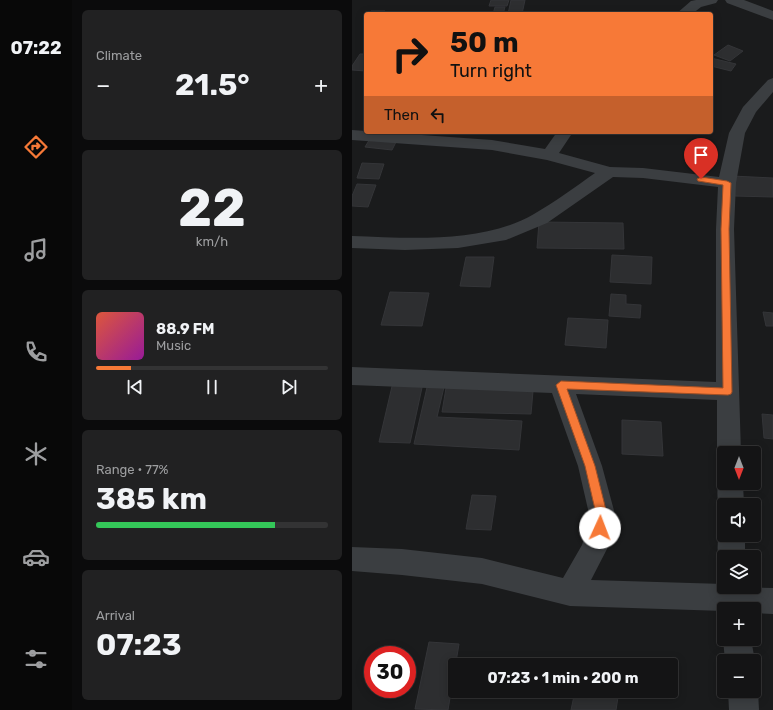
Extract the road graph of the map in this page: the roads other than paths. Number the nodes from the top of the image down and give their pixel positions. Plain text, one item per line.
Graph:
1 (710, 0) edge
2 (732, 0) edge
3 (686, 12) edge
4 (773, 16) edge
5 (773, 83) edge
6 (564, 134) edge
7 (352, 136) edge
8 (549, 155) junction
9 (609, 172) junction
10 (727, 183) junction
11 (352, 242) edge
12 (352, 376) edge
13 (561, 385) junction
14 (728, 392) junction
15 (729, 446) edge
16 (352, 559) edge
17 (570, 593) junction
18 (734, 598) edge
19 (773, 601) edge
20 (743, 698) edge
21 (744, 710) edge

1 - 3 street
2 - 4 street
5 - 10 street
6 - 8 street
7 - 8 street
8 - 9 street
9 - 10 street
9 - 11 street
10 - 14 street
12 - 13 street
13 - 14 street
13 - 17 street
14 - 15 street
16 - 17 street
17 - 18 street
18 - 19 street
20 - 21 street

